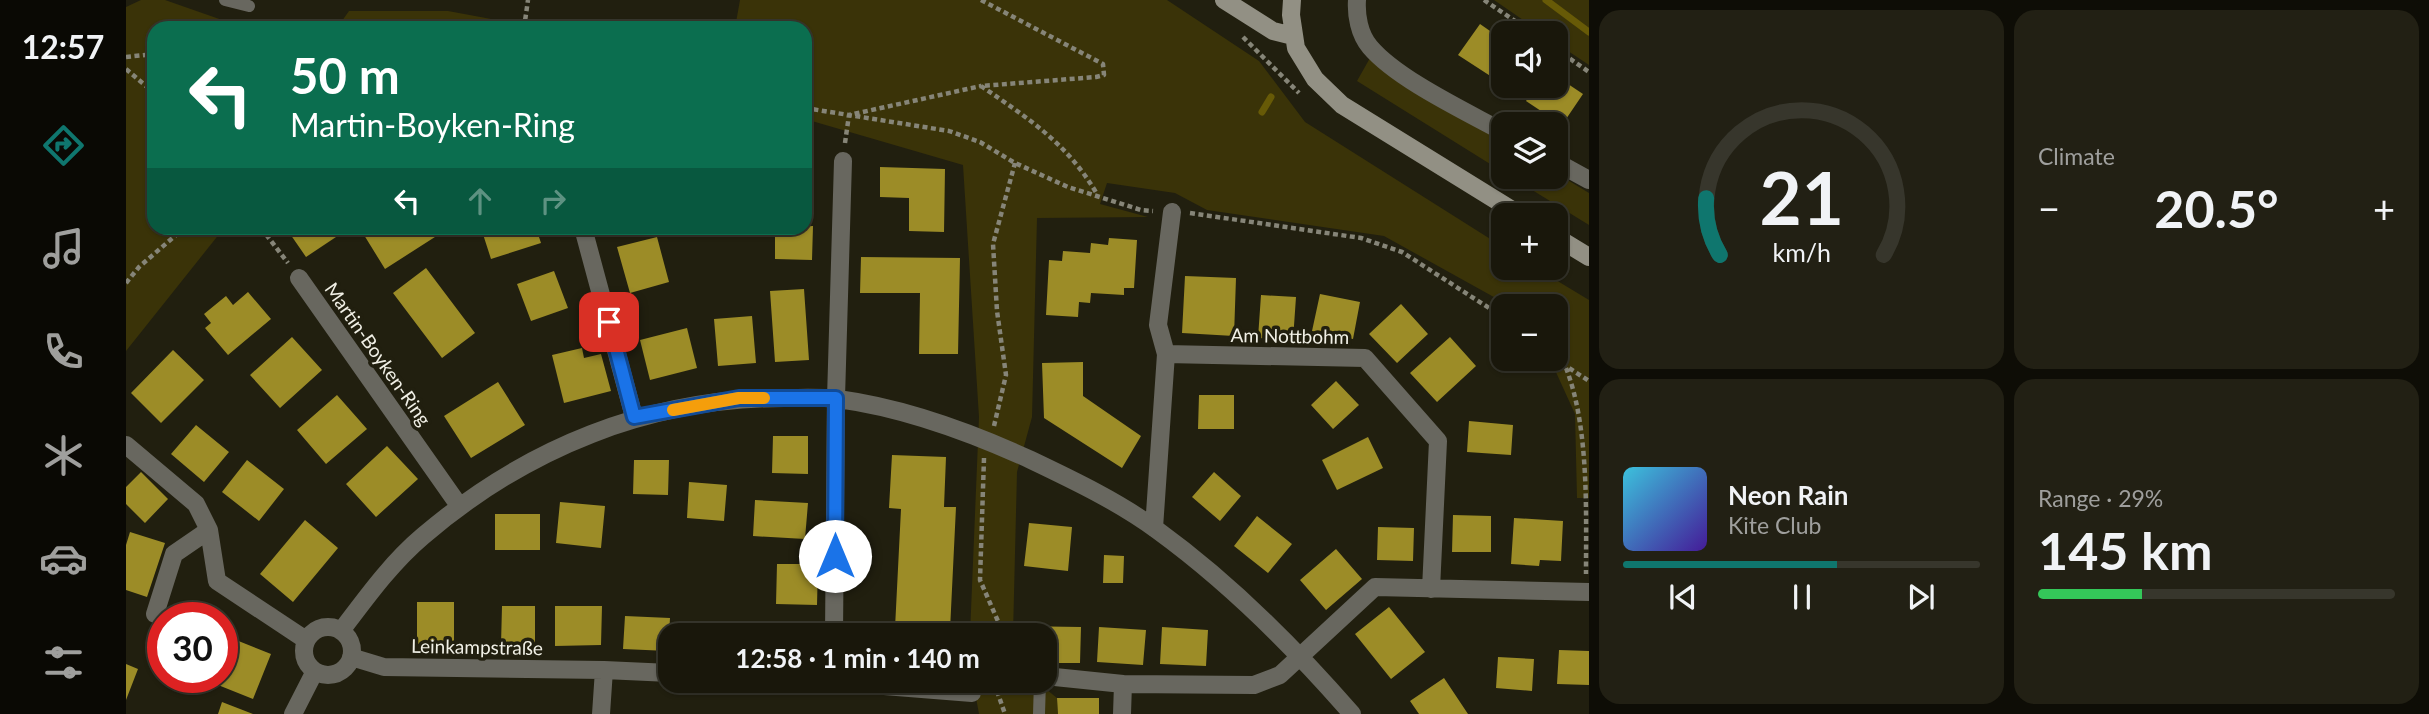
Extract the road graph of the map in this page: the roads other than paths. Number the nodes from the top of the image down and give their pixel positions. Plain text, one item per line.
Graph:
1 (225, 0) edge
2 (1224, 0) edge
3 (1292, 0) edge
4 (1357, 0) edge
5 (249, 6) dead end
6 (1293, 36) junction
7 (1491, 125) edge
8 (843, 161) road end
9 (1568, 169) edge
10 (1589, 180) edge
11 (1501, 203) edge
12 (1172, 212) road end
13 (585, 235) edge
14 (1568, 244) edge
15 (1589, 257) edge
16 (299, 278) road end
17 (1166, 354) junction
18 (836, 398) junction
19 (634, 417) junction
20 (126, 445) edge
21 (460, 507) junction
22 (1154, 528) junction
23 (209, 530) junction
24 (1431, 589) junction
25 (1588, 592) edge
26 (159, 602) edge
27 (834, 623) edge
28 (341, 631) junction
29 (306, 640) junction
30 (1300, 654) junction
31 (351, 657) junction
32 (604, 670) junction
33 (315, 671) junction
34 (658, 672) edge
35 (1057, 677) edge
36 (1123, 684) junction
37 (1040, 693) edge
38 (293, 714) edge
39 (601, 714) edge
40 (1039, 714) edge
41 (1122, 714) edge
42 (1352, 714) edge

1 - 5 lane
2 - 6 main road
3 - 6 main road
4 - 7 street
6 - 11 main road
8 - 18 street
9 - 10 street
12 - 17 street
13 - 19 street
14 - 15 main road
16 - 21 street, Martin-Boyken-Ring
17 - 22 street
17 - 24 street, Am Nottbohm
18 - 19 street
18 - 22 street
18 - 27 street
19 - 21 street
20 - 23 street
21 - 28 street
22 - 30 street
23 - 26 street
23 - 29 street
24 - 25 street
24 - 30 street
28 - 29 street
28 - 31 street
29 - 33 street
30 - 36 street
30 - 42 street
31 - 32 street, Leinkampstraße
31 - 33 street
32 - 34 street, Leinkampstraße
32 - 39 street
33 - 38 street
35 - 36 street
36 - 41 street
37 - 40 lane

